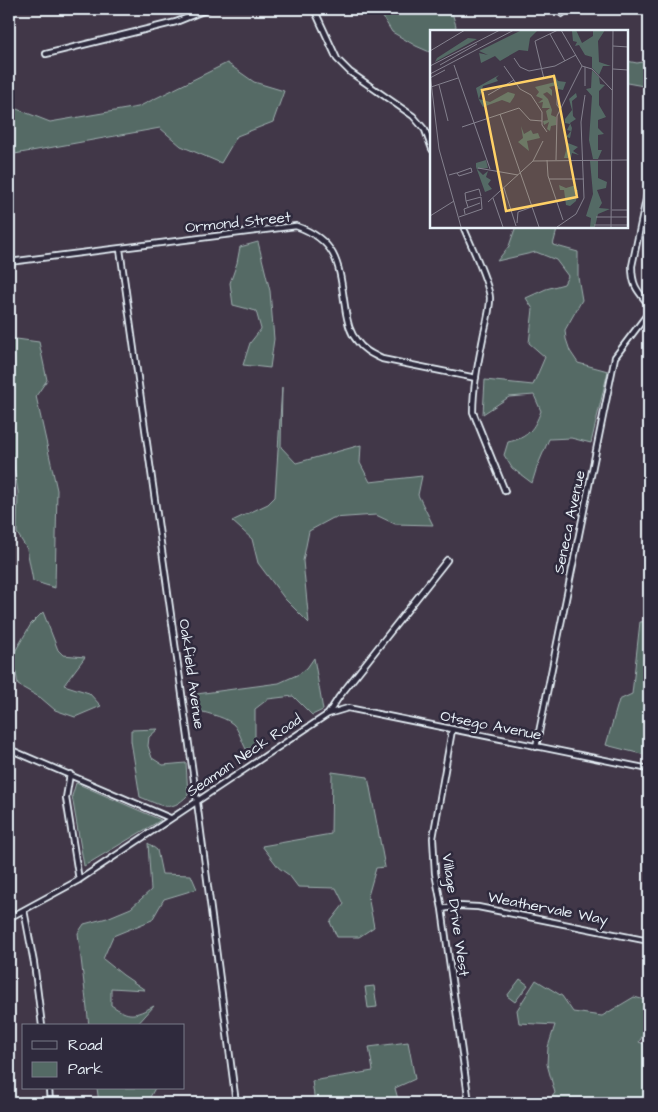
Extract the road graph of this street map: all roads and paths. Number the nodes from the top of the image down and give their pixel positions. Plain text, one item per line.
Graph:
1 (208, 9) edge
2 (314, 9) edge
3 (567, 9) edge
4 (562, 14) dead end
5 (46, 54) dead end
6 (430, 144) edge
7 (649, 184) edge
8 (464, 228) edge
9 (120, 249) junction
10 (9, 262) edge
11 (649, 305) edge
12 (649, 312) edge
13 (476, 378) junction
14 (505, 491) dead end
15 (447, 560) dead end
16 (328, 714) junction
17 (452, 730) junction
18 (536, 747) junction
19 (9, 749) edge
20 (649, 769) edge
21 (70, 774) junction
22 (197, 802) junction
23 (170, 818) junction
24 (79, 880) junction
25 (442, 908) junction
26 (24, 910) junction
27 (9, 918) edge
28 (649, 941) edge
29 (42, 1024) edge
30 (49, 1090) edge
31 (50, 1103) edge
32 (236, 1103) edge
33 (469, 1103) edge

1 - 5 street
2 - 6 street
3 - 4 street
7 - 11 street
8 - 13 street
9 - 10 street, Ormond Street
9 - 13 street, Ormond Street
9 - 22 street, Oakfield Avenue
12 - 18 street, Seneca Avenue
13 - 14 street
15 - 16 street, Seaman Neck Road
16 - 17 street, Otsego Avenue
16 - 22 street, Seaman Neck Road
17 - 18 street, Otsego Avenue
17 - 25 street, Village Drive West
18 - 20 street, Otsego Avenue
19 - 21 street
21 - 23 street
21 - 24 street
22 - 23 street, Seaman Neck Road
22 - 32 street, Oakfield Avenue
23 - 24 street, Seaman Neck Road
24 - 26 street, Seaman Neck Road
25 - 28 street, Weathervale Way
25 - 33 street, Village Drive West
26 - 27 street, Seaman Neck Road
26 - 29 street
30 - 31 street

